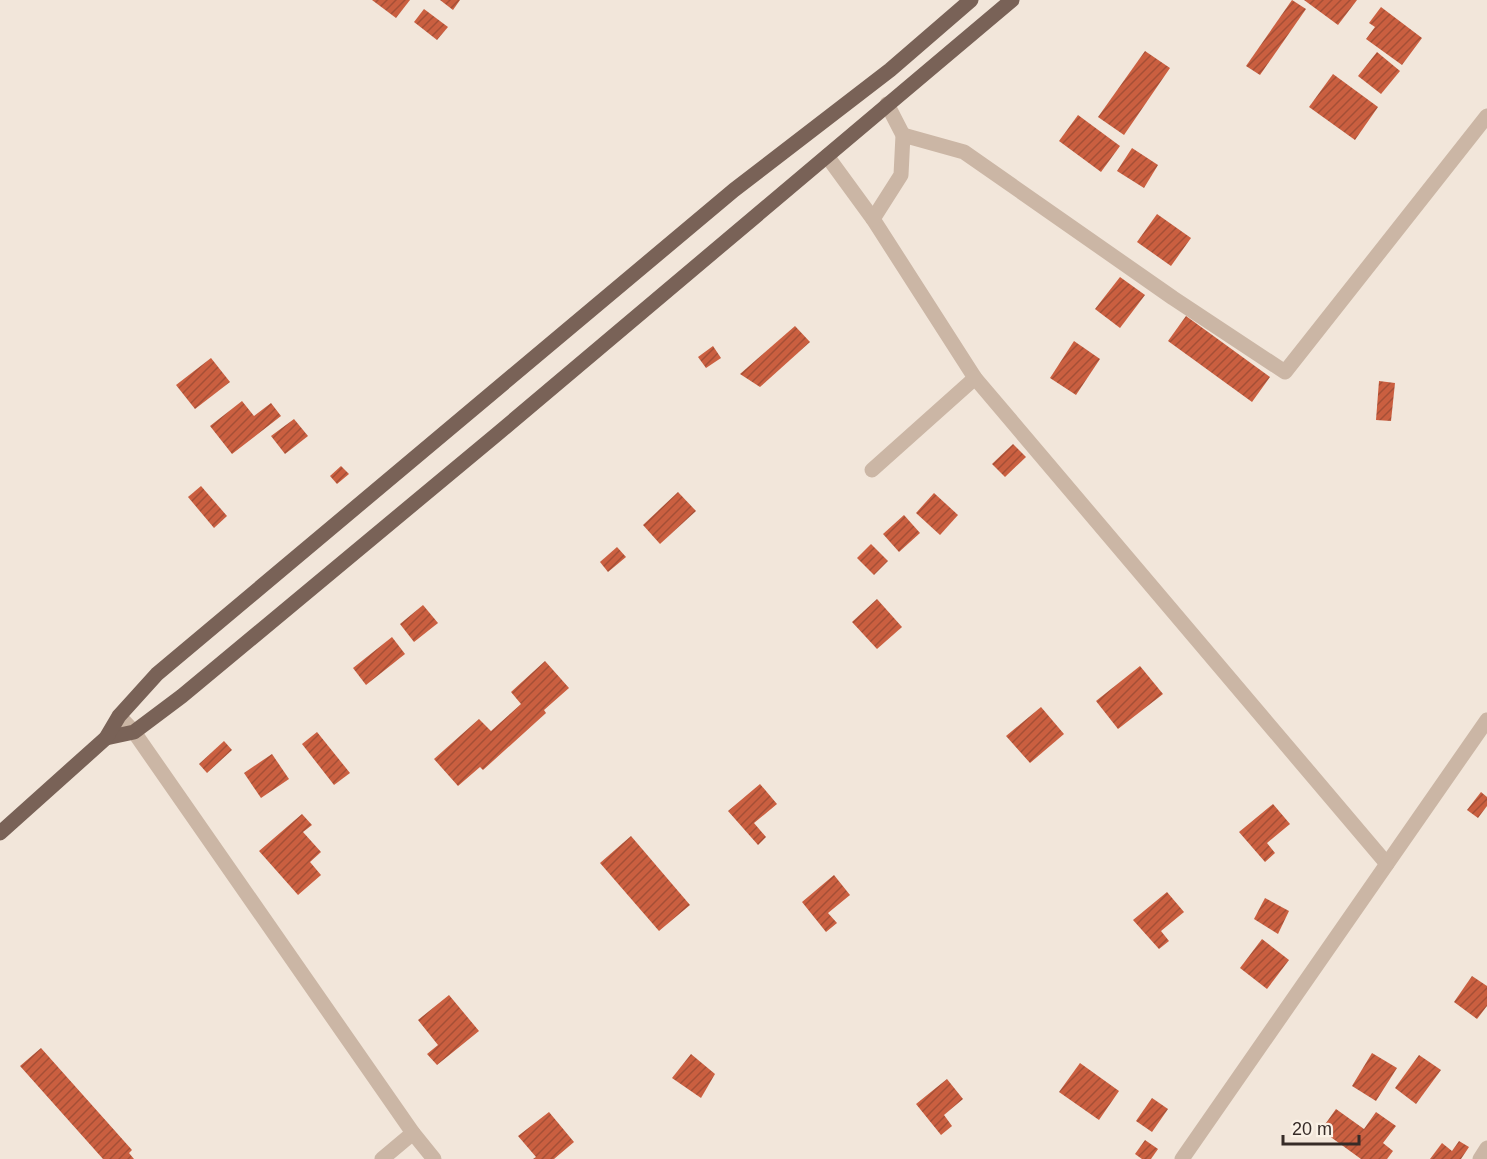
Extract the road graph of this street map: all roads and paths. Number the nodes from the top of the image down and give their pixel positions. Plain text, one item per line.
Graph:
1 (971, 0) edge
2 (1012, 0) edge
3 (887, 104) junction
4 (1487, 116) edge
5 (903, 135) junction
6 (827, 156) junction
7 (873, 219) junction
8 (975, 378) junction
9 (872, 470) dead end
10 (119, 716) junction
11 (1487, 720) edge
12 (134, 732) junction
13 (106, 738) junction
14 (0, 833) edge
15 (1387, 864) junction
16 (413, 1133) junction
17 (1487, 1148) edge
18 (382, 1159) edge
19 (435, 1159) edge
20 (1182, 1159) edge
21 (1480, 1159) edge

1 - 10 main road
2 - 3 main road
3 - 5 street
3 - 6 main road
4 - 5 street
5 - 7 street
6 - 7 street
6 - 12 main road
7 - 8 street
8 - 9 street
8 - 15 street
10 - 12 street
10 - 13 main road
11 - 15 street
12 - 13 main road
12 - 16 street
13 - 14 main road
15 - 20 street
16 - 18 street
16 - 19 street
17 - 21 street

